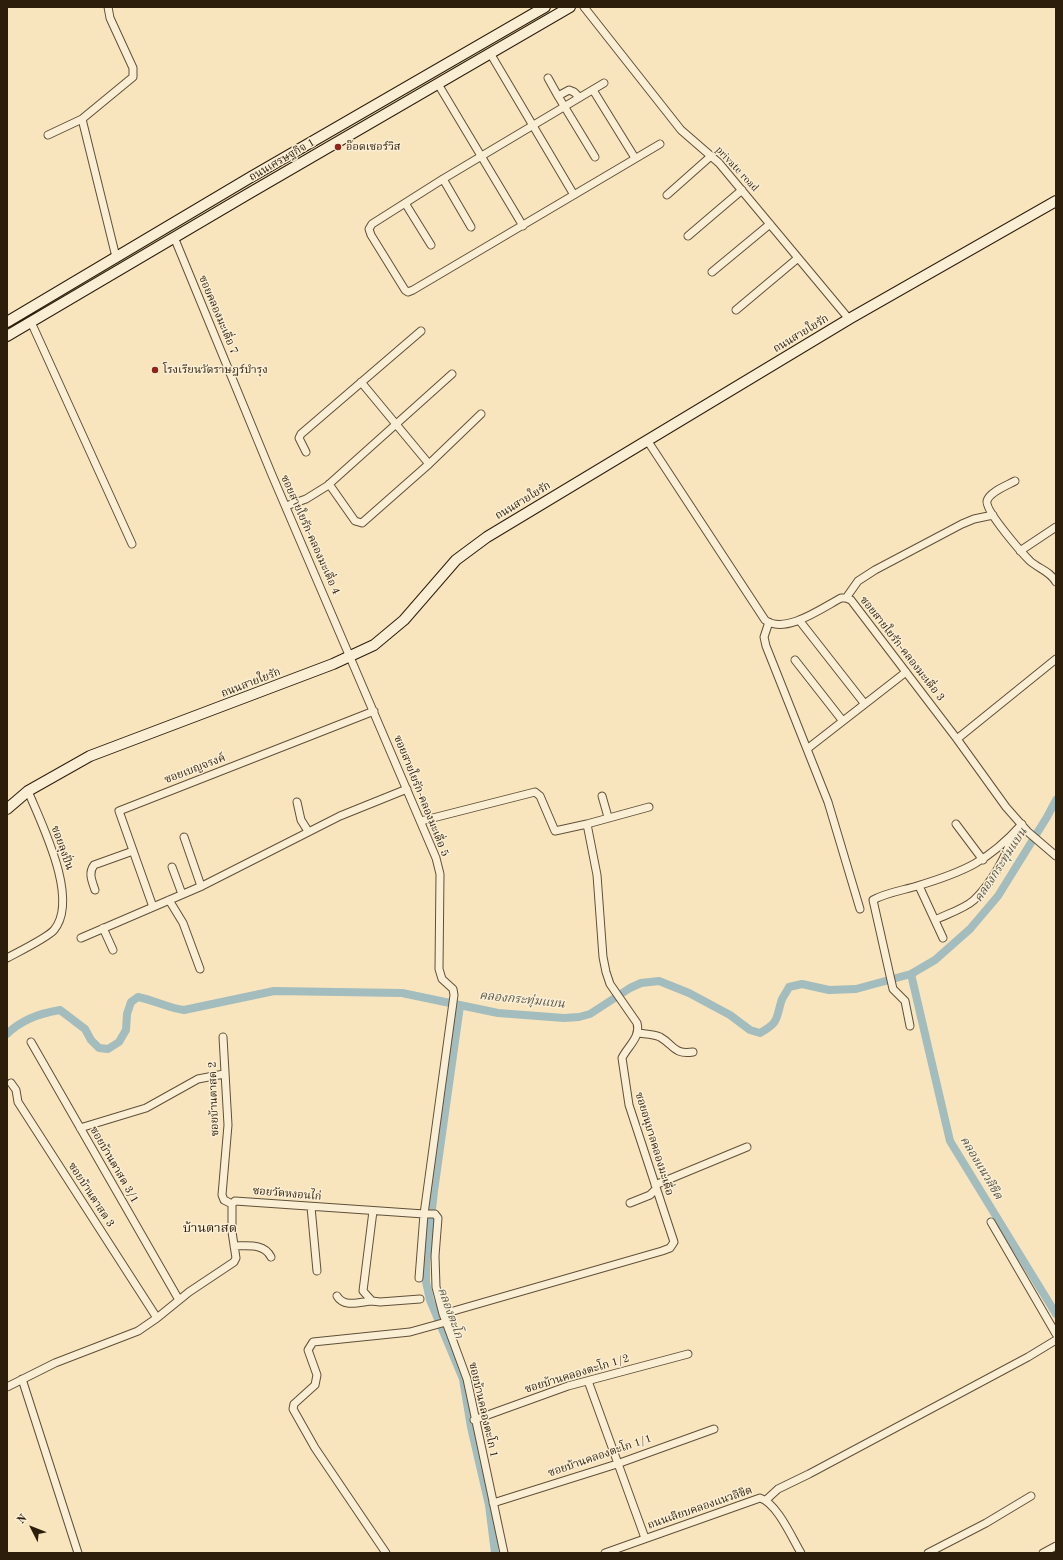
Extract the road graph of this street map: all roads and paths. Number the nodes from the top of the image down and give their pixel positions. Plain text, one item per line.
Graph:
1 (108, 7) edge
2 (545, 7) edge
3 (570, 7) edge
4 (584, 7) edge
5 (490, 53) junction
6 (548, 78) dead end
7 (604, 83) dead end
8 (438, 84) junction
9 (593, 90) junction
10 (558, 96) junction
11 (579, 97) junction
12 (564, 107) junction
13 (82, 119) junction
14 (533, 126) junction
15 (48, 135) dead end
16 (660, 144) dead end
17 (482, 156) junction
18 (711, 156) junction
19 (595, 157) dead end
20 (636, 158) junction
21 (252, 177) junction
22 (443, 179) junction
23 (258, 188) junction
24 (742, 190) junction
25 (574, 195) junction
26 (666, 195) dead end
27 (1056, 201) edge
28 (405, 203) junction
29 (770, 224) junction
30 (523, 226) junction
31 (471, 227) dead end
32 (688, 236) dead end
33 (174, 237) junction
34 (431, 245) dead end
35 (116, 257) junction
36 (798, 258) junction
37 (712, 272) dead end
38 (736, 310) dead end
39 (849, 319) junction
40 (7, 322) edge
41 (31, 322) junction
42 (421, 331) dead end
43 (7, 336) edge
44 (452, 374) dead end
45 (361, 382) junction
46 (481, 414) dead end
47 (251, 423) joint
48 (395, 425) junction
49 (647, 440) junction
50 (306, 452) dead end
51 (429, 464) junction
52 (1014, 481) dead end
53 (329, 484) junction
54 (286, 506) junction
55 (993, 515) junction
56 (1056, 527) edge
57 (132, 544) dead end
58 (1020, 550) junction
59 (1056, 582) edge
60 (846, 598) junction
61 (799, 620) junction
62 (768, 622) junction
63 (351, 656) junction
64 (1056, 659) edge
65 (795, 660) dead end
66 (906, 672) junction
67 (864, 703) junction
68 (374, 711) junction
69 (842, 720) junction
70 (957, 739) junction
71 (807, 749) junction
72 (407, 789) junction
73 (28, 791) junction
74 (602, 796) dead end
75 (297, 802) dead end
76 (649, 807) dead end
77 (7, 809) edge
78 (608, 817) junction
79 (421, 821) junction
80 (587, 824) junction
81 (956, 824) dead end
82 (1022, 824) junction
83 (308, 831) junction
84 (1012, 835) junction
85 (184, 837) dead end
86 (133, 851) junction
87 (1056, 856) edge
88 (983, 860) junction
89 (172, 868) dead end
90 (201, 886) junction
91 (920, 886) junction
92 (95, 890) dead end
93 (182, 894) junction
94 (169, 900) junction
95 (153, 907) junction
96 (860, 909) dead end
97 (935, 920) junction
98 (103, 928) junction
99 (81, 938) dead end
100 (943, 938) dead end
101 (113, 950) dead end
102 (7, 958) edge
103 (200, 969) dead end
104 (910, 1026) dead end
105 (638, 1033) junction
106 (223, 1037) dead end
107 (30, 1042) dead end
108 (693, 1052) dead end
109 (224, 1074) junction
110 (10, 1083) dead end
111 (80, 1128) junction
112 (747, 1147) dead end
113 (655, 1187) junction
114 (630, 1203) dead end
115 (232, 1204) junction
116 (311, 1207) junction
117 (373, 1211) junction
118 (426, 1214) junction
119 (991, 1222) dead end
120 (234, 1246) junction
121 (272, 1257) dead end
122 (316, 1271) dead end
123 (419, 1278) dead end
124 (337, 1296) dead end
125 (420, 1299) dead end
126 (179, 1300) junction
127 (372, 1300) junction
128 (443, 1314) junction
129 (157, 1318) junction
130 (445, 1322) junction
131 (1056, 1334) edge
132 (1056, 1340) edge
133 (688, 1354) dead end
134 (22, 1379) junction
135 (588, 1381) junction
136 (7, 1387) edge
137 (474, 1420) junction
138 (714, 1429) dead end
139 (617, 1464) junction
140 (1031, 1496) dead end
141 (766, 1500) junction
142 (493, 1503) junction
143 (645, 1538) junction
144 (1056, 1546) edge
145 (78, 1553) edge
146 (386, 1553) edge
147 (504, 1553) edge
148 (605, 1553) edge
149 (800, 1553) edge
150 (928, 1553) edge
151 (1043, 1553) edge

1 - 13 street
2 - 21 main road, ถนนเศรษฐกิจ 1
3 - 5 main road, ถนนเศรษฐกิจ 1
4 - 18 street, private road
5 - 8 main road, ถนนเศรษฐกิจ 1
5 - 14 street
6 - 10 street
7 - 9 street
8 - 17 street
8 - 23 main road, ถนนเศรษฐกิจ 1
9 - 11 street
9 - 20 street
10 - 11 street
10 - 12 street
11 - 12 street
12 - 14 street
12 - 19 street
13 - 15 street
13 - 35 street
14 - 17 street
14 - 25 street
16 - 20 street
17 - 22 street
17 - 30 street
18 - 24 street, private road
18 - 26 street
20 - 25 street
21 - 23 main road
21 - 35 main road, ถนนเศรษฐกิจ 1
22 - 28 street
22 - 31 street
23 - 33 main road, ถนนเศรษฐกิจ 1
24 - 29 street, private road
24 - 32 street
25 - 30 street
27 - 39 main road, ถนนสายใยรัก
28 - 30 street
28 - 34 street
29 - 36 street, private road
29 - 37 street
33 - 41 main road, ถนนเศรษฐกิจ 1
33 - 47 street, ซอยคลองมะเดื่อ 7
35 - 40 main road, ถนนเศรษฐกิจ 1
36 - 38 street
36 - 39 street, private road
39 - 49 main road, ถนนสายใยรัก
41 - 43 main road, ถนนเศรษฐกิจ 1
41 - 57 street
42 - 45 street
44 - 48 street
45 - 48 street
45 - 50 street
46 - 51 street
47 - 54 street, ซอยสายใยรัก-คลองมะเดื่อ 4
48 - 51 street
48 - 53 street
49 - 62 street
49 - 63 main road, ถนนสายใยรัก
51 - 53 street
52 - 55 street
53 - 54 street
54 - 63 street, ซอยสายใยรัก-คลองมะเดื่อ 4
55 - 58 street
55 - 60 street
56 - 58 street
58 - 59 street
60 - 61 street, ซอยสายใยรัก-คลองมะเดื่อ 3
60 - 66 street, ซอยสายใยรัก-คลองมะเดื่อ 3
61 - 62 street, ซอยสายใยรัก-คลองมะเดื่อ 3
61 - 67 street
62 - 71 street
63 - 68 street, ซอยสายใยรัก-คลองมะเดื่อ 5
63 - 73 main road, ถนนสายใยรัก
64 - 70 street
65 - 69 street
66 - 67 street
66 - 70 street, ซอยสายใยรัก-คลองมะเดื่อ 3
67 - 69 street
68 - 72 street, ซอยสายใยรัก-คลองมะเดื่อ 5
68 - 86 street, ซอยเบญจรงค์
69 - 71 street
70 - 82 street, ซอยสายใยรัก-คลองมะเดื่อ 3
71 - 96 street
72 - 79 street, ซอยสายใยรัก-คลองมะเดื่อ 5
72 - 83 street
73 - 77 main road, ถนนสายใยรัก
73 - 102 street, ซอยลุงปั่น
74 - 78 street
75 - 83 street
76 - 78 street
78 - 80 street
79 - 80 street
79 - 118 street, ซอยสายใยรัก-คลองมะเดื่อ 5
80 - 105 street
81 - 88 street
82 - 84 street
82 - 87 street, ซอยสายใยรัก-คลองมะเดื่อ 3
83 - 90 street
84 - 88 street
84 - 97 street
85 - 90 street
86 - 92 street
86 - 95 street, ซอยเบญจรงค์
88 - 91 street
89 - 93 street
90 - 93 street
91 - 97 street
91 - 104 street
93 - 94 street
94 - 95 street
94 - 103 street
95 - 98 street
97 - 100 street
98 - 99 street
98 - 101 street
105 - 108 street
105 - 113 street, ซอยอนุบาลคลองมะเดื่อ
106 - 109 street, ซอยบ้านตาสด 2
107 - 111 street, ซอยบ้านตาสด 3/1
109 - 111 street
109 - 115 street, ซอยบ้านตาสด 2
110 - 129 street, ซอยบ้านตาสด 3
111 - 126 street, ซอยบ้านตาสด 3/1
112 - 113 street
113 - 114 street
113 - 128 street, ซอยอนุบาลคลองมะเดื่อ
115 - 116 street, ซอยวัดหงอนไก่
115 - 120 street
116 - 117 street, ซอยวัดหงอนไก่
116 - 122 street
117 - 118 street, ซอยวัดหงอนไก่
117 - 127 street
118 - 123 street
118 - 128 street, ซอยบ้านคลองตะโก 1
119 - 131 street
120 - 121 street
120 - 126 street
124 - 127 street
125 - 127 street
126 - 129 street
128 - 130 street, ซอยบ้านคลองตะโก 1
129 - 134 street
130 - 137 street, ซอยบ้านคลองตะโก 1
130 - 146 street
132 - 141 street
133 - 135 street, ซอยบ้านคลองตะโก 1/2
134 - 136 street
134 - 145 street
135 - 137 street, ซอยบ้านคลองตะโก 1/2
135 - 139 street
137 - 142 street, ซอยบ้านคลองตะโก 1
138 - 139 street, ซอยบ้านคลองตะโก 1/1
139 - 142 street, ซอยบ้านคลองตะโก 1/1
139 - 143 street
140 - 150 street
141 - 143 street, ถนนเลียบคลองแนวลิขิต
141 - 149 street, ถนนเลียบคลองแนวลิขิต
142 - 147 street, ซอยบ้านคลองตะโก 1
143 - 148 street, ถนนเลียบคลองแนวลิขิต
144 - 151 street

